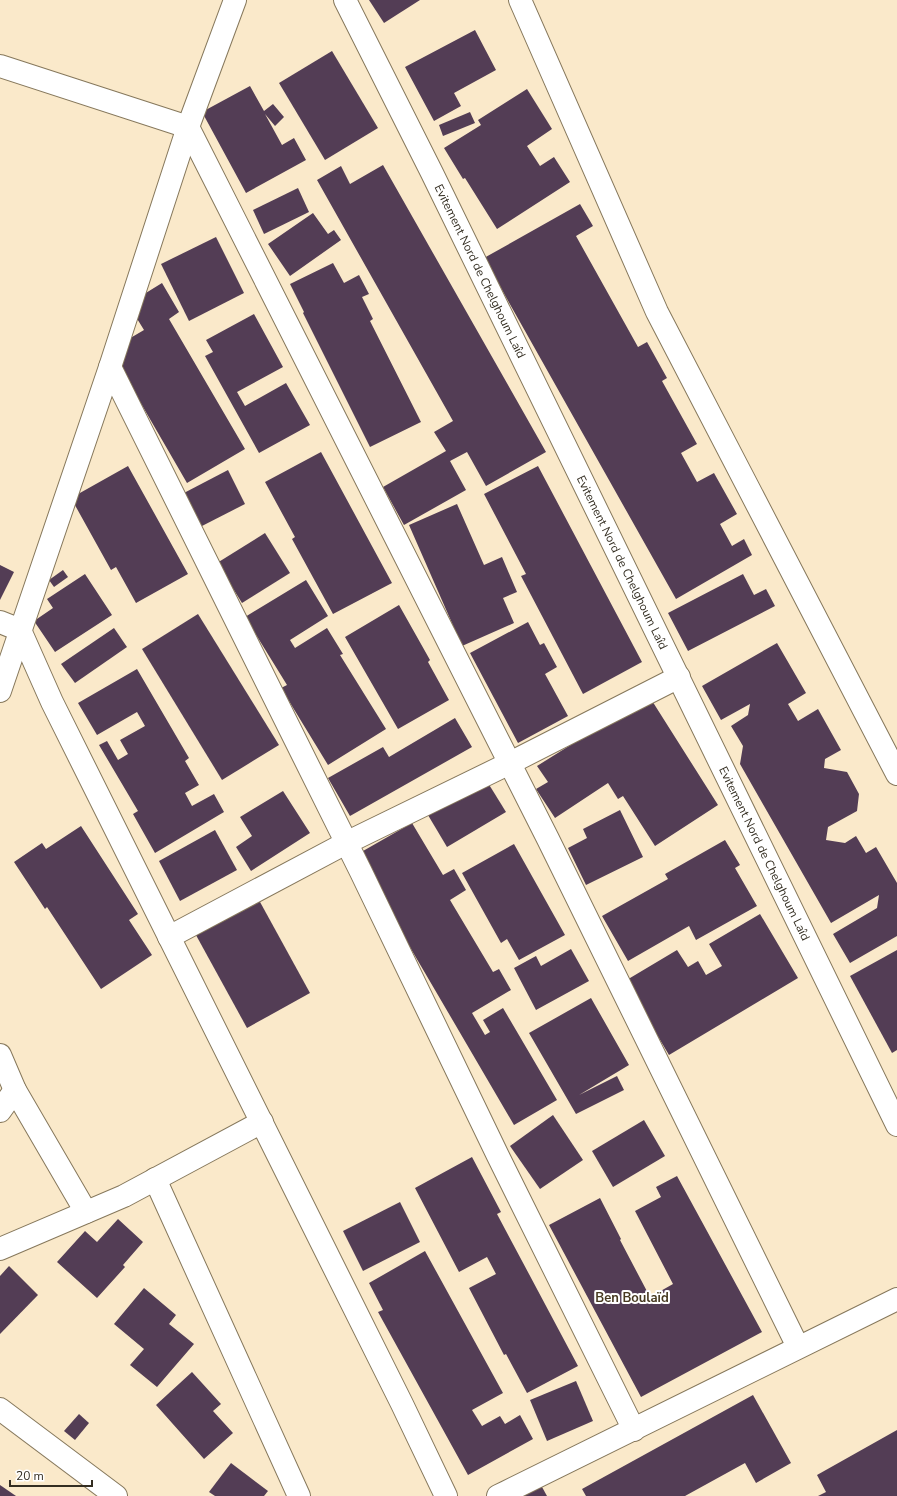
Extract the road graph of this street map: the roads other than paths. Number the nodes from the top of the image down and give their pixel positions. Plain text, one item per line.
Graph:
1 (235, 0) edge
2 (345, 0) edge
3 (520, 0) edge
4 (0, 66) edge
5 (188, 127) junction
6 (110, 367) junction
7 (0, 622) edge
8 (20, 630) junction
9 (679, 677) junction
10 (0, 691) edge
11 (510, 763) junction
12 (897, 774) edge
13 (346, 843) junction
14 (169, 937) junction
15 (0, 1054) edge
16 (15, 1090) junction
17 (0, 1111) edge
18 (262, 1122) junction
19 (897, 1125) edge
20 (155, 1179) junction
21 (86, 1212) junction
22 (0, 1249) edge
23 (897, 1299) edge
24 (798, 1347) junction
25 (0, 1409) edge
26 (634, 1430) junction
27 (116, 1496) edge
28 (299, 1496) edge
29 (446, 1496) edge
30 (498, 1496) edge

1 - 5 street
2 - 9 street, Evitement Nord de Chelghoum Laîd
3 - 12 street
4 - 5 street
5 - 6 street
5 - 11 street
6 - 8 street
6 - 13 street
7 - 8 street
8 - 10 street
8 - 14 street
9 - 11 street
9 - 19 street, Evitement Nord de Chelghoum Laîd
11 - 13 street
11 - 24 street
13 - 14 street
13 - 26 street
14 - 18 street
15 - 16 street
16 - 17 street
16 - 21 street
18 - 20 street
18 - 29 street
20 - 21 street
20 - 28 street
21 - 22 street
23 - 24 street
24 - 26 street
25 - 27 street
26 - 30 street

